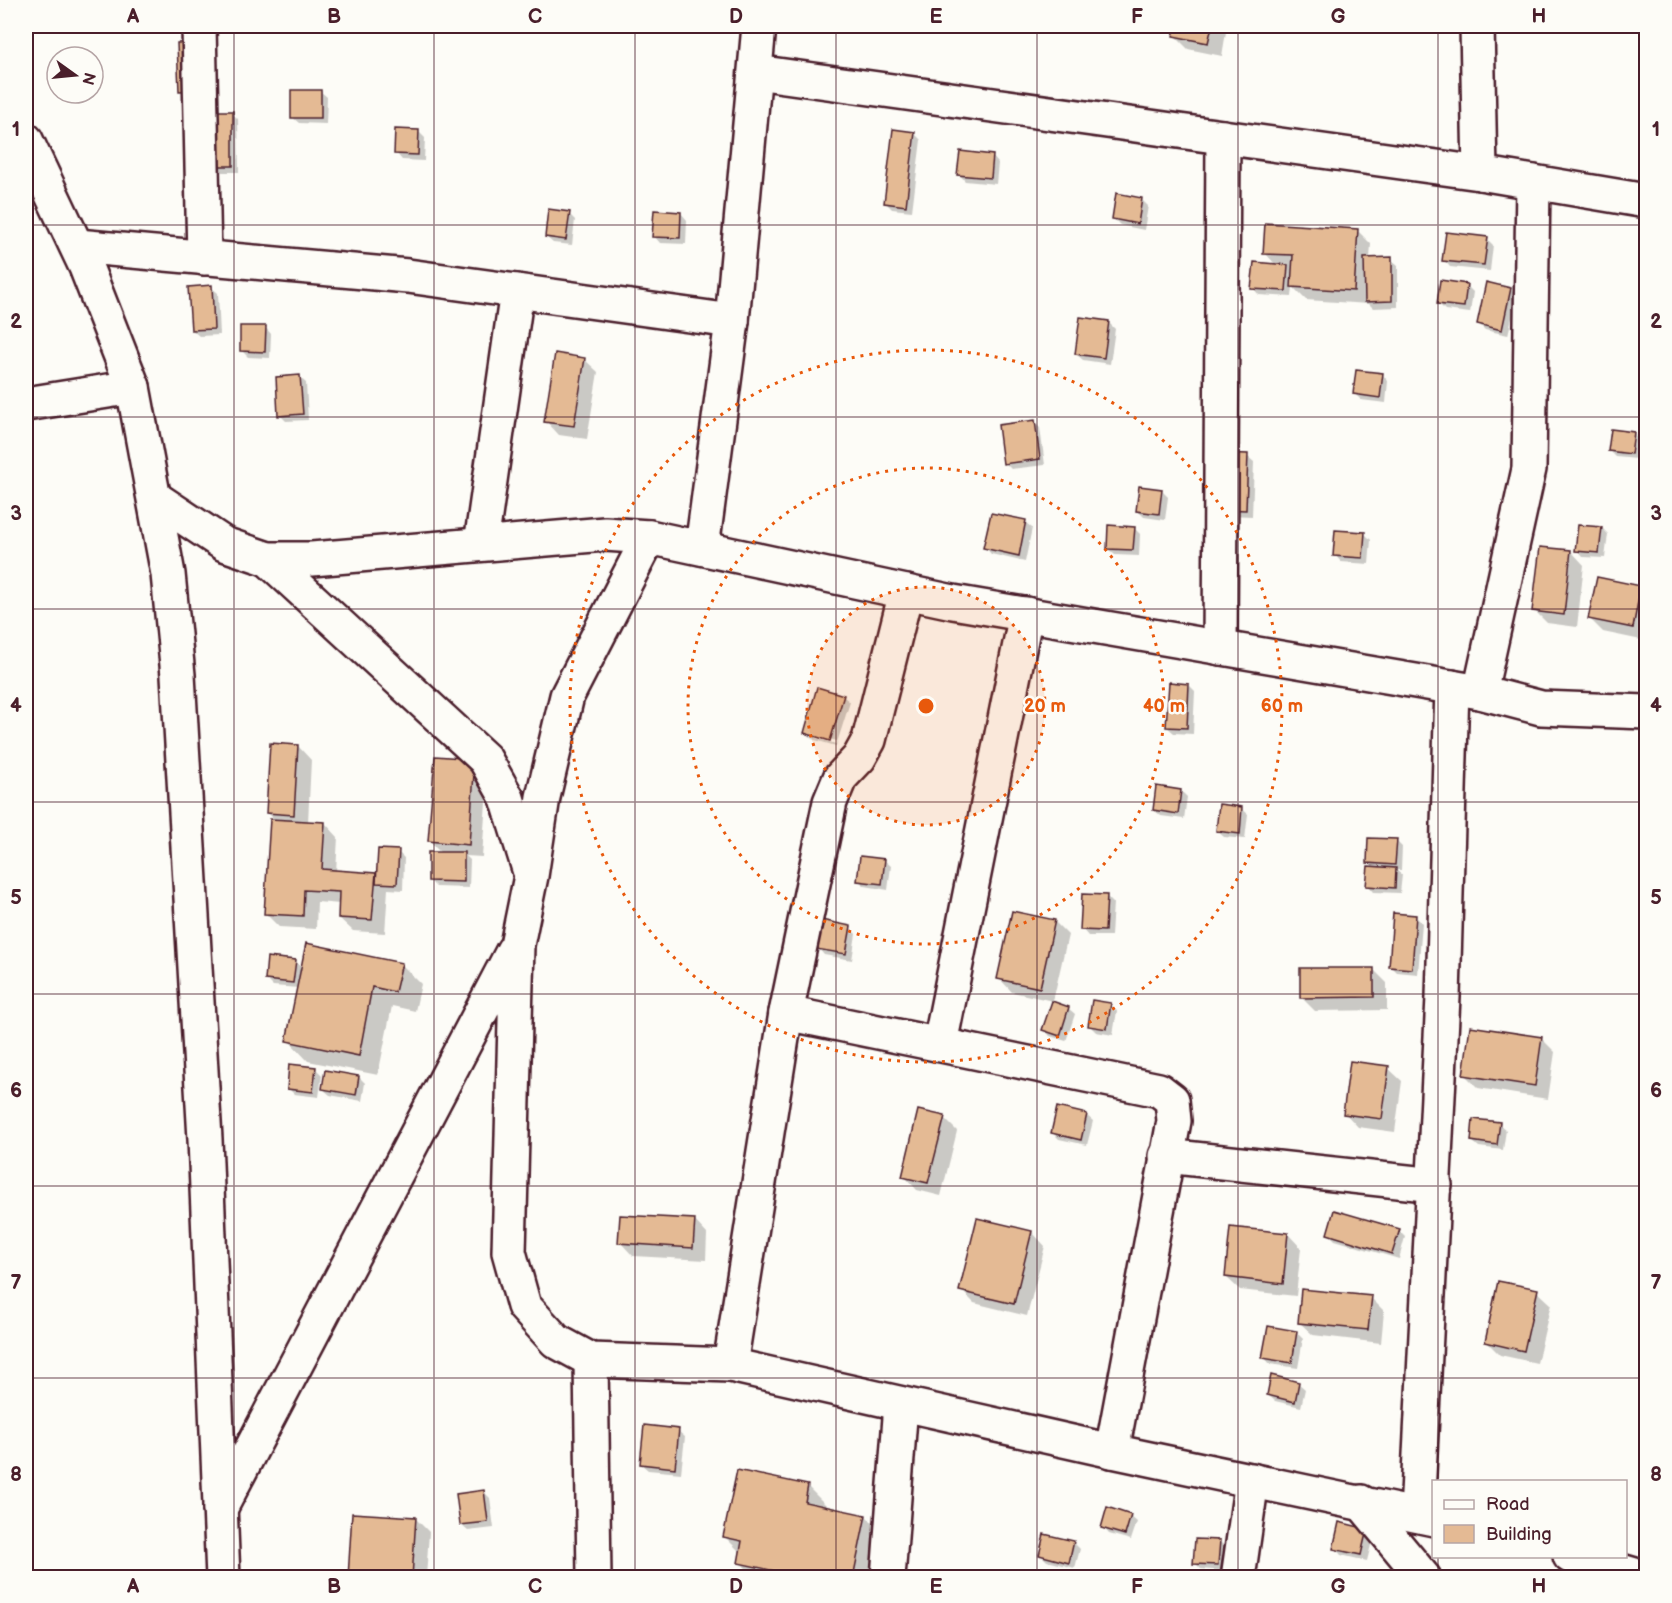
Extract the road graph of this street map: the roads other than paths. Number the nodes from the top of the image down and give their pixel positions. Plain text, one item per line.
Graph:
1 (199, 26) edge
2 (759, 26) edge
3 (1477, 26) edge
4 (756, 72) junction
5 (1223, 137) junction
6 (26, 140) edge
7 (1480, 173) junction
8 (1533, 182) junction
9 (1647, 201) edge
10 (77, 246) junction
11 (204, 258) junction
12 (517, 291) junction
13 (732, 321) junction
14 (133, 387) junction
15 (26, 404) edge
16 (155, 498) junction
17 (649, 537) junction
18 (481, 544) junction
19 (702, 548) junction
20 (268, 559) junction
21 (906, 592) junction
22 (1026, 614) junction
23 (1220, 648) junction
24 (1466, 690) junction
25 (1647, 712) edge
26 (531, 876) junction
27 (517, 945) junction
28 (786, 1013) junction
29 (940, 1044) junction
30 (1166, 1156) junction
31 (1435, 1185) junction
32 (591, 1360) junction
33 (730, 1365) junction
34 (901, 1404) junction
35 (1112, 1451) junction
36 (1252, 1480) junction
37 (1361, 1502) junction
38 (220, 1509) junction
39 (1425, 1516) edge
40 (1574, 1558) edge
41 (223, 1578) edge
42 (594, 1578) edge
43 (888, 1578) edge
44 (1238, 1578) edge
45 (1424, 1578) edge
46 (1645, 1578) edge

1 - 11 street
2 - 4 street
3 - 7 street
4 - 5 street
4 - 13 street
5 - 7 street
5 - 23 street
6 - 10 street
7 - 8 street
8 - 9 street
8 - 24 street
10 - 11 street
10 - 14 street
11 - 12 street
12 - 13 street
12 - 18 street
13 - 19 street
14 - 15 street
14 - 16 street
16 - 20 street
16 - 38 street
17 - 18 street
17 - 19 street
17 - 26 street
18 - 20 street
19 - 21 street
20 - 26 street
21 - 22 street
21 - 28 street
22 - 23 street
22 - 29 street
23 - 24 street
24 - 25 street
24 - 31 street
26 - 27 street
27 - 32 street
27 - 38 street
28 - 29 street
28 - 33 street
29 - 30 street
30 - 31 street
30 - 35 street
31 - 39 street
32 - 33 street
32 - 42 street
33 - 34 street
34 - 35 street
34 - 43 street
35 - 36 street
36 - 37 street
36 - 44 street
37 - 39 street
37 - 45 street
38 - 41 street
40 - 46 street

